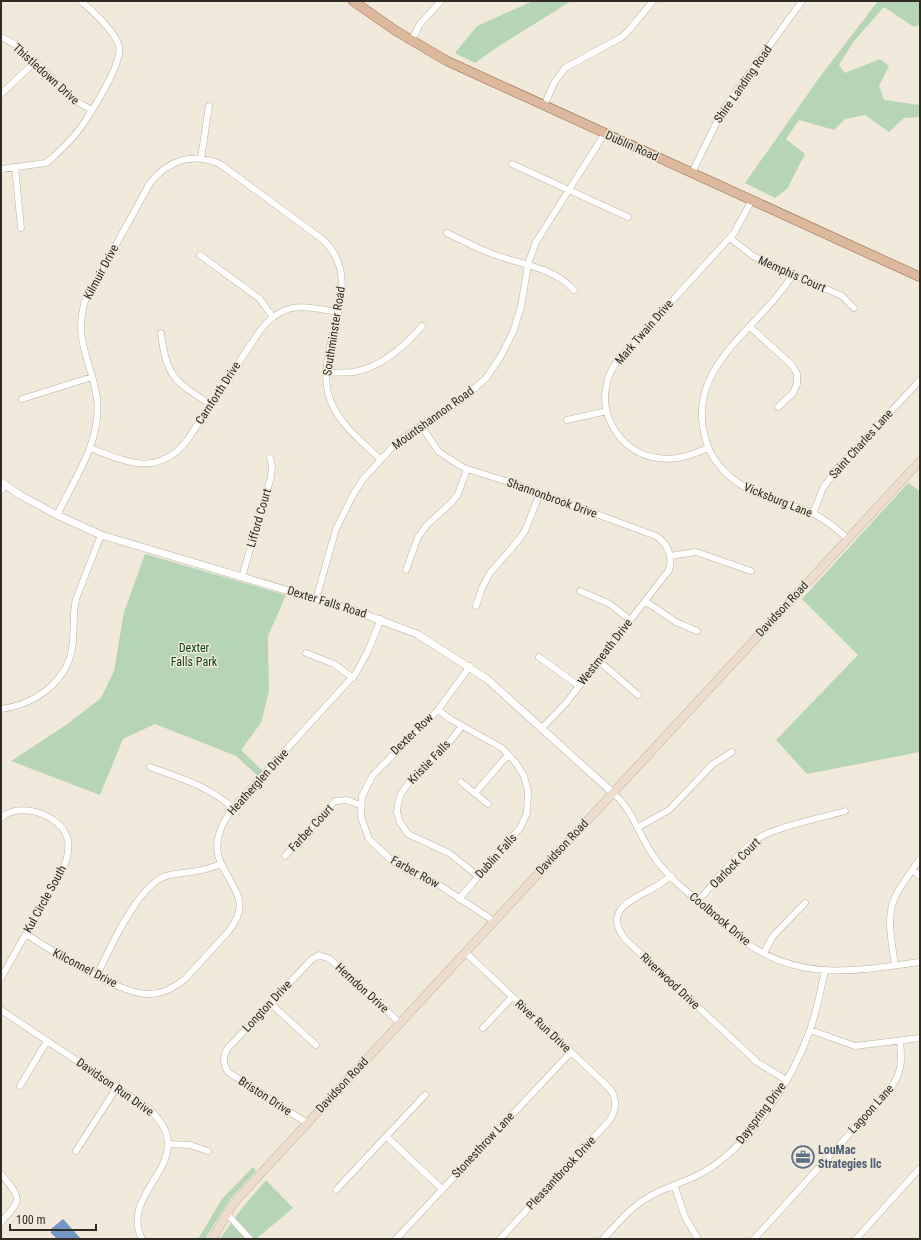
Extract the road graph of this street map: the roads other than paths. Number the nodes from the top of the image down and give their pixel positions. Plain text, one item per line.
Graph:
1 (82, 1) edge
2 (353, 1) edge
3 (441, 1) edge
4 (653, 1) edge
5 (802, 1) edge
6 (1, 37) edge
7 (411, 41) junction
8 (35, 62) junction
9 (1, 94) edge
10 (209, 106) dead end
11 (544, 106) junction
12 (92, 110) junction
13 (605, 133) junction
14 (201, 158) junction
15 (512, 164) dead end
16 (15, 167) junction
17 (1, 170) edge
18 (692, 173) junction
19 (568, 191) junction
20 (752, 200) junction
21 (628, 217) dead end
22 (21, 228) dead end
23 (447, 233) dead end
24 (730, 238) junction
25 (200, 255) dead end
26 (528, 264) junction
27 (792, 274) junction
28 (920, 276) edge
29 (574, 290) dead end
30 (854, 308) dead end
31 (338, 312) junction
32 (272, 316) junction
33 (422, 326) dead end
34 (750, 327) junction
35 (161, 333) dead end
36 (326, 373) junction
37 (92, 377) junction
38 (920, 380) edge
39 (22, 399) dead end
40 (210, 404) junction
41 (778, 407) dead end
42 (606, 411) junction
43 (566, 420) dead end
44 (421, 426) junction
45 (90, 448) junction
46 (708, 448) junction
47 (270, 458) dead end
48 (380, 459) junction
49 (920, 460) edge
50 (467, 469) junction
51 (2, 486) edge
52 (540, 493) junction
53 (812, 514) junction
54 (57, 515) junction
55 (101, 535) junction
56 (848, 539) junction
57 (670, 556) junction
58 (406, 570) dead end
59 (751, 571) dead end
60 (242, 577) junction
61 (580, 591) dead end
62 (316, 599) junction
63 (645, 600) junction
64 (476, 606) dead end
65 (381, 619) junction
66 (630, 620) junction
67 (697, 631) dead end
68 (306, 653) dead end
69 (539, 657) dead end
70 (599, 661) junction
71 (470, 666) junction
72 (353, 678) junction
73 (579, 686) junction
74 (638, 695) dead end
75 (1, 708) edge
76 (438, 710) junction
77 (462, 726) junction
78 (542, 728) junction
79 (732, 752) dead end
80 (508, 755) junction
81 (150, 767) dead end
82 (461, 782) dead end
83 (475, 793) junction
84 (613, 793) junction
85 (488, 804) dead end
86 (360, 805) junction
87 (233, 808) junction
88 (845, 811) dead end
89 (1, 818) edge
90 (637, 828) junction
91 (284, 856) dead end
92 (920, 859) edge
93 (221, 864) junction
94 (913, 870) junction
95 (478, 876) junction
96 (671, 876) junction
97 (920, 876) edge
98 (459, 899) junction
99 (698, 901) junction
100 (805, 903) dead end
101 (494, 921) junction
102 (26, 934) junction
103 (465, 952) junction
104 (764, 953) junction
105 (323, 956) joint
106 (920, 962) edge
107 (895, 965) junction
108 (825, 971) junction
109 (97, 975) junction
110 (1, 978) edge
111 (148, 994) joint
112 (512, 997) junction
113 (270, 1003) junction
114 (1, 1010) edge
115 (400, 1023) junction
116 (483, 1028) dead end
117 (810, 1030) junction
118 (920, 1038) edge
119 (47, 1041) junction
120 (900, 1041) junction
121 (316, 1045) dead end
122 (571, 1052) junction
123 (225, 1066) joint
124 (786, 1080) junction
125 (20, 1086) dead end
126 (117, 1087) junction
127 (425, 1096) dead end
128 (616, 1104) joint
129 (307, 1123) junction
130 (387, 1137) junction
131 (169, 1144) junction
132 (76, 1151) dead end
133 (208, 1151) dead end
134 (920, 1168) edge
135 (1, 1174) edge
136 (675, 1186) junction
137 (442, 1189) junction
138 (336, 1190) dead end
139 (227, 1214) junction
140 (1, 1222) edge
141 (142, 1239) edge
142 (212, 1239) edge
143 (250, 1239) edge
144 (396, 1239) edge
145 (500, 1239) edge
146 (603, 1239) edge
147 (698, 1239) edge
148 (754, 1239) edge
149 (856, 1239) edge

1 - 12 street
2 - 7 main road, Dublin Road
3 - 7 street
4 - 11 street
5 - 18 street, Shire Landing Road
6 - 8 street, Thistledown Drive
7 - 11 main road, Dublin Road
8 - 9 street
8 - 12 street, Thistledown Drive
10 - 14 street
11 - 13 main road, Dublin Road
12 - 16 street
13 - 18 main road, Dublin Road
13 - 19 street, Mountshannon Road
14 - 31 street, Southminster Road
14 - 37 street, Kilmuir Drive
15 - 19 street
16 - 17 street
16 - 22 street
18 - 20 main road, Dublin Road
19 - 21 street
19 - 26 street, Mountshannon Road
20 - 24 street, Mark Twain Drive
20 - 28 main road, Dublin Road
23 - 26 street
24 - 27 street, Memphis Court
24 - 42 street, Mark Twain Drive
25 - 32 street
26 - 29 street
26 - 44 street, Mountshannon Road
27 - 30 street, Memphis Court
27 - 34 street, Vicksburg Lane
31 - 32 street, Carnforth Drive
31 - 36 street, Southminster Road
32 - 40 street, Carnforth Drive
33 - 36 street
34 - 41 street
34 - 46 street, Vicksburg Lane
35 - 40 street
36 - 48 street, Southminster Road
37 - 39 street
37 - 45 street, Kilmuir Drive
38 - 53 street, Saint Charles Lane
40 - 45 street, Carnforth Drive
42 - 43 street
42 - 46 street, Mark Twain Drive
44 - 48 street, Mountshannon Road
44 - 50 street, Shannonbrook Drive
45 - 54 street, Kilmuir Drive
46 - 53 street, Vicksburg Lane
47 - 60 street, Lifford Court
48 - 62 street, Mountshannon Road
49 - 56 main road, Davidson Road
50 - 52 street, Shannonbrook Drive
50 - 58 street
51 - 54 street, Dexter Falls Road
52 - 57 street, Shannonbrook Drive
52 - 64 street
53 - 56 street, Vicksburg Lane
54 - 55 street, Dexter Falls Road
55 - 60 street, Dexter Falls Road
55 - 75 street
56 - 84 main road, Davidson Road
57 - 59 street
57 - 63 street, Westmeath Drive
60 - 62 street, Dexter Falls Road
61 - 66 street
62 - 65 street, Dexter Falls Road
63 - 66 street, Westmeath Drive
63 - 67 street
65 - 71 street, Dexter Falls Road
65 - 72 street, Heatherglen Drive
66 - 70 street, Westmeath Drive
68 - 72 street
69 - 73 street
70 - 73 street, Westmeath Drive
70 - 74 street
71 - 76 street, Dexter Row
71 - 78 street, Dexter Falls Road
72 - 87 street, Heatherglen Drive
73 - 78 street, Westmeath Drive
76 - 77 street, Dublin Falls
76 - 86 street, Dexter Row
77 - 80 street, Dublin Falls
77 - 95 street, Kristie Falls
78 - 84 street, Dexter Falls Road
79 - 90 street
80 - 83 street
80 - 95 street, Dublin Falls
81 - 87 street
82 - 83 street
83 - 85 street
84 - 90 street, Coolbrook Drive
84 - 101 main road, Davidson Road
86 - 91 street, Farber Court
86 - 98 street, Farber Row
87 - 93 street, Heatherglen Drive
88 - 99 street, Oarlock Court
89 - 102 street, Kul Circle South
90 - 96 street, Coolbrook Drive
92 - 94 street
93 - 109 street
93 - 111 street, Heatherglen Drive
94 - 97 street
94 - 107 street
95 - 98 street, Dublin Falls
96 - 99 street, Coolbrook Drive
96 - 124 street, Riverwood Drive
98 - 101 street, Farber Row
99 - 104 street, Coolbrook Drive
100 - 104 street
101 - 103 main road, Davidson Road
102 - 109 street, Kilconnel Drive
102 - 110 street, Kul Circle South
103 - 112 street, River Run Drive
103 - 115 main road, Davidson Road
104 - 108 street, Coolbrook Drive
105 - 113 street, Longton Drive
105 - 115 street, Herndon Drive
106 - 107 street, Coolbrook Drive
107 - 108 street, Coolbrook Drive
108 - 117 street, Dayspring Drive
109 - 111 street, Kilconnel Drive
112 - 116 street
112 - 122 street, River Run Drive
113 - 121 street
113 - 123 street, Longton Drive
114 - 119 street, Davidson Run Drive
115 - 129 main road, Davidson Road
117 - 120 street
117 - 124 street, Dayspring Drive
118 - 120 street
119 - 125 street
119 - 126 street, Davidson Run Drive
120 - 148 street, Lagoon Lane
122 - 128 street, River Run Drive
122 - 137 street, Stonesthrow Lane
123 - 129 street, Briston Drive
124 - 136 street, Dayspring Drive
126 - 131 street, Davidson Run Drive
126 - 132 street
127 - 130 street
128 - 145 street, Pleasantbrook Drive
129 - 139 main road, Davidson Road
130 - 137 street
130 - 138 street
131 - 133 street
131 - 141 street
134 - 149 street
135 - 140 street
136 - 146 street, Dayspring Drive
136 - 147 street
137 - 144 street, Stonesthrow Lane
139 - 142 main road, Davidson Road
139 - 143 street

